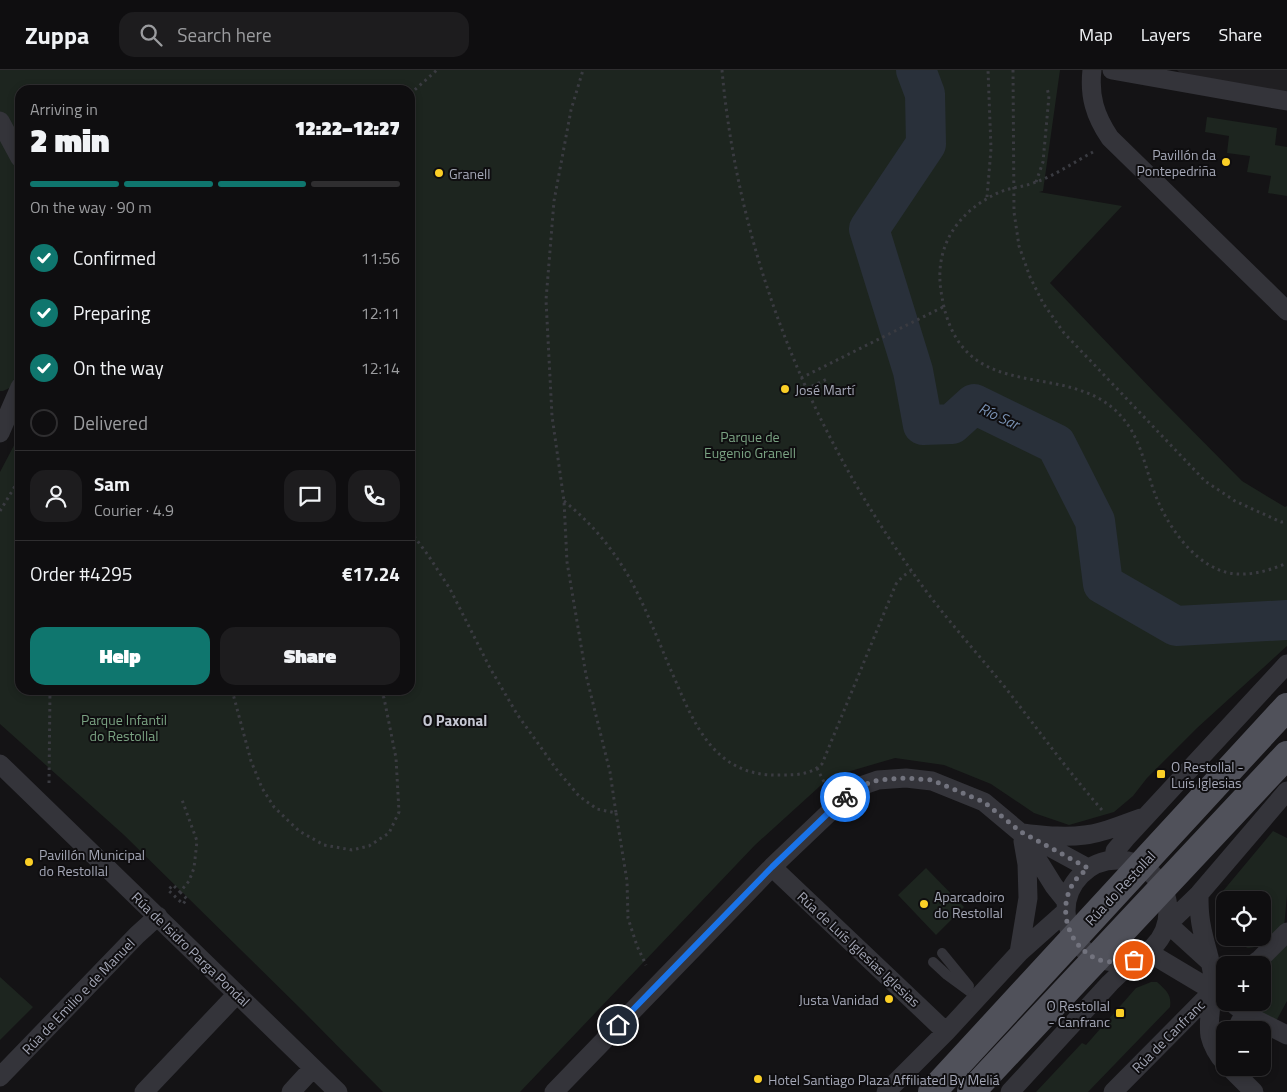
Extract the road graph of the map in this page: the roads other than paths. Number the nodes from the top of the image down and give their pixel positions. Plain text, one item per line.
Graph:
1 (1092, 70) edge
2 (1112, 70) edge
3 (1287, 101) edge
4 (0, 120) edge
5 (15, 148) edge
6 (1287, 311) edge
7 (15, 398) edge
8 (0, 433) edge
9 (1287, 664) edge
10 (1287, 707) edge
11 (1287, 755) edge
12 (0, 764) edge
13 (1287, 790) edge
14 (1145, 816) junction
15 (1021, 832) junction
16 (1114, 860) junction
17 (772, 867) junction
18 (1088, 868) junction
19 (1199, 894) junction
20 (1066, 906) junction
21 (158, 916) junction
22 (1168, 924) junction
23 (1287, 932) edge
24 (942, 953) dead end
25 (1019, 953) junction
26 (1141, 956) junction
27 (1263, 956) edge
28 (933, 962) dead end
29 (1212, 964) junction
30 (1216, 976) edge
31 (1216, 988) edge
32 (238, 994) junction
33 (1216, 995) edge
34 (978, 997) junction
35 (1216, 1004) edge
36 (1243, 1011) edge
37 (1249, 1016) junction
38 (1242, 1021) edge
39 (946, 1032) junction
40 (1287, 1035) edge
41 (1216, 1046) edge
42 (313, 1068) junction
43 (1240, 1076) edge
44 (0, 1077) edge
45 (144, 1092) edge
46 (291, 1092) edge
47 (338, 1092) edge
48 (554, 1092) edge
49 (886, 1092) edge
50 (896, 1092) edge
51 (932, 1092) edge
52 (971, 1092) edge
53 (1010, 1092) edge
54 (1112, 1092) edge
55 (1254, 1092) edge

1 - 6 street
2 - 3 street
4 - 5 street
7 - 8 street
9 - 14 street, Rúa do Restollal
10 - 51 main road, Rúa do Restollal, bridge
11 - 52 main road, bridge
12 - 21 street, Rúa de Isidro Parga Pondal
13 - 19 street
14 - 15 street, Rúa do Restollal
14 - 16 street, Rúa do Restollal
15 - 17 street
15 - 18 street
15 - 20 street
15 - 25 street
16 - 18 street
16 - 22 street
17 - 39 street, Rúa de Luís Iglesias Iglesias
17 - 48 street
18 - 20 street
19 - 22 street
19 - 29 street
20 - 25 street, Rúa do Restollal
20 - 26 street
21 - 32 street, Rúa de Isidro Parga Pondal
21 - 44 street, Rúa de Emilio e de Manuel
22 - 26 street
22 - 29 street
23 - 27 street
24 - 34 lane
25 - 34 street, Rúa do Restollal
26 - 31 street
26 - 53 street
28 - 34 lane
29 - 30 street
32 - 42 street, Rúa de Isidro Parga Pondal
32 - 45 street
33 - 54 street, Rúa de Canfranc
34 - 39 street, Rúa do Restollal
35 - 41 street
36 - 37 street
37 - 38 street
37 - 40 street
39 - 49 street, Rúa do Restollal
39 - 50 lane
42 - 46 street
42 - 47 street, Rúa de Isidro Parga Pondal
43 - 55 street

